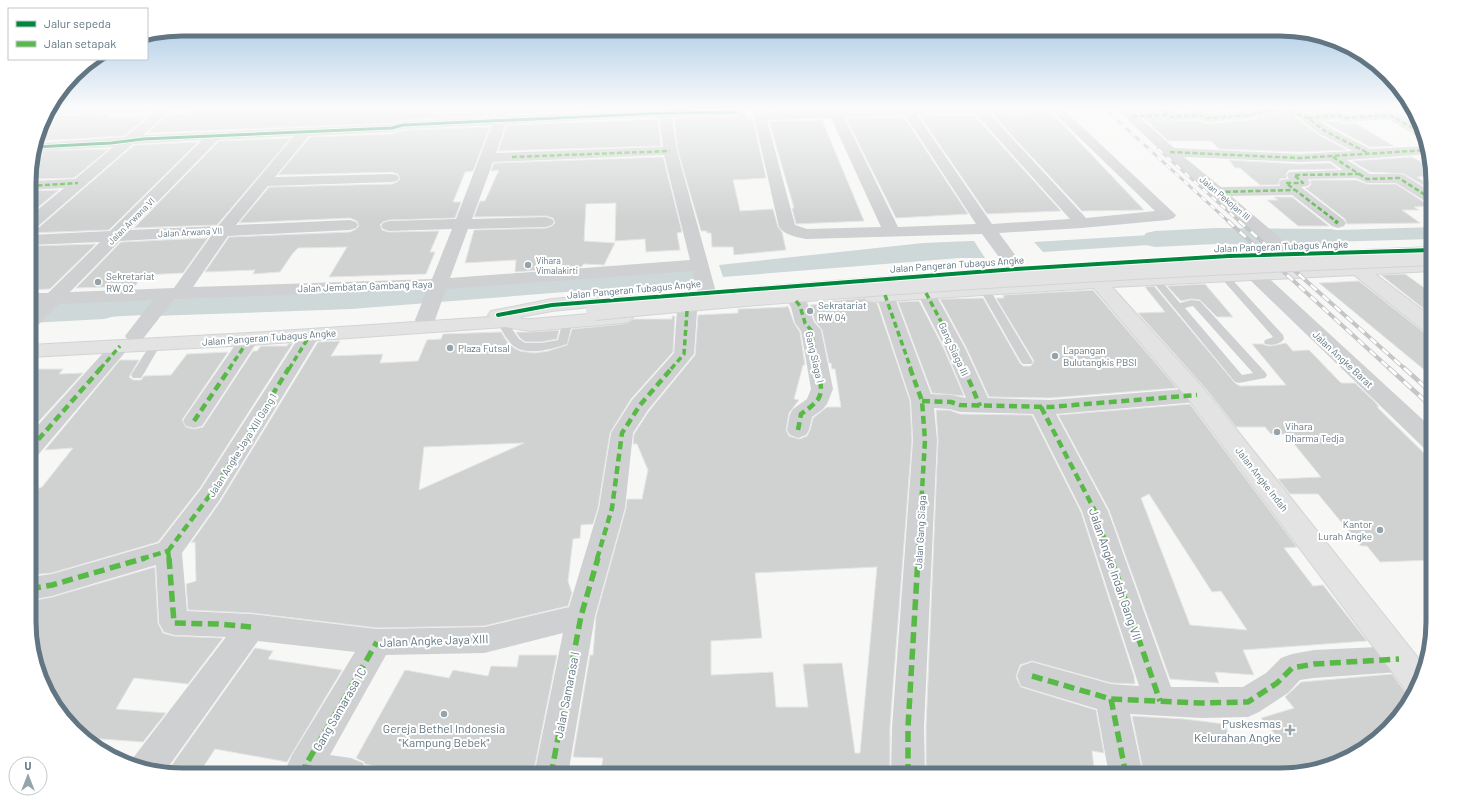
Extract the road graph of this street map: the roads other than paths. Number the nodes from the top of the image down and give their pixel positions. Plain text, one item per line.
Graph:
1 (122, 146) edge
2 (205, 146) edge
3 (294, 146) edge
4 (491, 146) edge
5 (669, 146) edge
6 (767, 146) edge
7 (852, 146) edge
8 (931, 146) edge
9 (1012, 146) edge
10 (1095, 146) edge
11 (1163, 146) edge
12 (1354, 146) edge
13 (1422, 150) edge
14 (670, 151) junction
15 (1170, 152) junction
16 (1368, 153) junction
17 (1333, 157) junction
18 (487, 158) junction
19 (1358, 174) junction
20 (392, 178) dead end
21 (264, 182) junction
22 (78, 183) junction
23 (36, 186) edge
24 (1294, 190) junction
25 (1218, 192) junction
26 (1426, 195) edge
27 (36, 220) edge
28 (546, 222) dead end
29 (1082, 223) junction
30 (1338, 223) dead end
31 (462, 224) junction
32 (350, 225) dead end
33 (389, 226) dead end
34 (224, 230) junction
35 (892, 232) junction
36 (991, 235) junction
37 (115, 236) junction
38 (36, 240) edge
39 (1426, 250) edge
40 (1286, 251) junction
41 (1308, 255) junction
42 (1229, 256) junction
43 (698, 260) junction
44 (1426, 265) edge
45 (1426, 265) edge
46 (1015, 266) junction
47 (1357, 270) junction
48 (1331, 271) junction
49 (1311, 272) junction
50 (1254, 274) junction
51 (1224, 276) junction
52 (1156, 279) junction
53 (1098, 282) junction
54 (438, 285) junction
55 (1029, 286) junction
56 (706, 288) junction
57 (985, 290) junction
58 (926, 293) junction
59 (885, 295) junction
60 (170, 296) junction
61 (44, 301) edge
62 (796, 301) junction
63 (1179, 306) junction
64 (686, 311) junction
65 (36, 313) edge
66 (428, 314) junction
67 (509, 319) junction
68 (1426, 323) edge
69 (310, 335) junction
70 (131, 337) junction
71 (250, 339) junction
72 (36, 341) edge
73 (1269, 342) dead end
74 (156, 344) junction
75 (36, 350) edge
76 (1026, 362) dead end
77 (137, 375) dead end
78 (1197, 395) junction
79 (922, 401) junction
80 (980, 406) junction
81 (1041, 407) junction
82 (194, 421) dead end
83 (798, 430) dead end
84 (1426, 436) edge
85 (36, 442) edge
86 (168, 551) junction
87 (36, 588) edge
88 (581, 616) junction
89 (251, 627) junction
90 (377, 642) junction
91 (1400, 659) junction
92 (1032, 676) dead end
93 (1415, 678) edge
94 (1111, 699) junction
95 (1160, 701) junction
96 (149, 764) edge
97 (304, 768) edge
98 (552, 768) edge
99 (908, 768) edge
100 (1125, 768) edge

1 - 22 street
2 - 37 street, Jalan Arwana VI
3 - 21 street
4 - 18 street
5 - 14 street
6 - 35 street
7 - 35 street
8 - 36 street
9 - 29 street
10 - 29 street
11 - 15 street, Jalan Pekojan III
12 - 16 street
13 - 16 street
14 - 18 street
14 - 43 street
15 - 17 street
15 - 25 street, Jalan Pekojan III
16 - 17 street
17 - 19 street
18 - 31 street
19 - 24 street
19 - 26 street
20 - 21 street
21 - 34 street
22 - 23 street
22 - 27 street
24 - 25 street
24 - 30 street
25 - 40 street, Jalan Pekojan III
28 - 31 street
29 - 36 street
31 - 33 street
31 - 54 street
32 - 34 street, Jalan Arwana VII
34 - 37 street, Jalan Arwana VII
34 - 60 street
35 - 36 street
36 - 46 street
37 - 38 street, Jalan Arwana VII
37 - 61 street, Jalan Arwana VI
39 - 41 street, Jalan Pangeran Tubagus Angke
40 - 41 street, Jalan Pangeran Tubagus Angke
40 - 42 street, Jalan Pangeran Tubagus Angke
40 - 49 street, Jalan Pekojan III
41 - 48 street
42 - 46 street, Jalan Pangeran Tubagus Angke
42 - 50 street
43 - 54 street, Jalan Jembatan Gambang Raya
43 - 56 street
44 - 47 street, Jalan Pangeran Tubagus Angke
45 - 67 street, Jalan Pangeran Tubagus Angke, bridge
46 - 55 street
46 - 56 street, Jalan Pangeran Tubagus Angke
47 - 48 street, Jalan Pangeran Tubagus Angke
47 - 68 street
48 - 49 street, Jalan Pangeran Tubagus Angke
49 - 50 street, Jalan Pangeran Tubagus Angke
50 - 51 street, Jalan Pangeran Tubagus Angke
50 - 84 street, Jalan Angke Barat
51 - 52 street, Jalan Pangeran Tubagus Angke
51 - 73 lane
52 - 53 street, Jalan Pangeran Tubagus Angke
52 - 63 lane
53 - 55 street, Jalan Pangeran Tubagus Angke
53 - 78 street, Jalan Angke Indah
54 - 60 street, Jalan Jembatan Gambang Raya
54 - 66 street
55 - 57 street, Jalan Pangeran Tubagus Angke
56 - 67 street, Jalan Pangeran Tubagus Angke
57 - 58 street, Jalan Pangeran Tubagus Angke
57 - 76 lane
58 - 59 street, Jalan Pangeran Tubagus Angke
58 - 80 street, Gang Siaga III
59 - 62 street, Jalan Pangeran Tubagus Angke
59 - 79 street, Jalan Gang Siaga
60 - 61 street, Jalan Jembatan Gambang Raya
60 - 70 street
61 - 65 street, Jalan Arwana VI
62 - 64 street, Jalan Pangeran Tubagus Angke
62 - 83 street, Gang Siaga I
63 - 63 lane
64 - 67 street, Jalan Pangeran Tubagus Angke
64 - 88 street
66 - 67 street, Jalan Pangeran Tubagus Angke
66 - 70 street, Jalan Pangeran Tubagus Angke
67 - 69 street, Jalan Pangeran Tubagus Angke
69 - 71 street, Jalan Pangeran Tubagus Angke
69 - 86 street, Jalan Angke Jaya XIII Gang 1
70 - 72 street, Jalan Pangeran Tubagus Angke
70 - 74 street, Jalan Pangeran Tubagus Angke
70 - 75 street, Jalan Pangeran Tubagus Angke
70 - 85 street
71 - 74 street, Jalan Pangeran Tubagus Angke
71 - 82 street
74 - 77 lane
78 - 81 street
78 - 91 street, Jalan Angke Indah
79 - 80 street
79 - 99 street, Jalan Gang Siaga
80 - 81 street
81 - 95 street, Jalan Angke Indah Gang VII
86 - 87 street
86 - 89 street, Jalan Angke Jaya XIII
88 - 90 street, Jalan Angke Jaya XIII
88 - 98 street, Jalan Samarasa I
89 - 90 street, Jalan Angke Jaya XIII
89 - 96 street
90 - 97 street, Gang Samarasa 1C
91 - 93 street, Jalan Angke Indah
91 - 95 street
92 - 94 street
94 - 95 street
94 - 100 street

